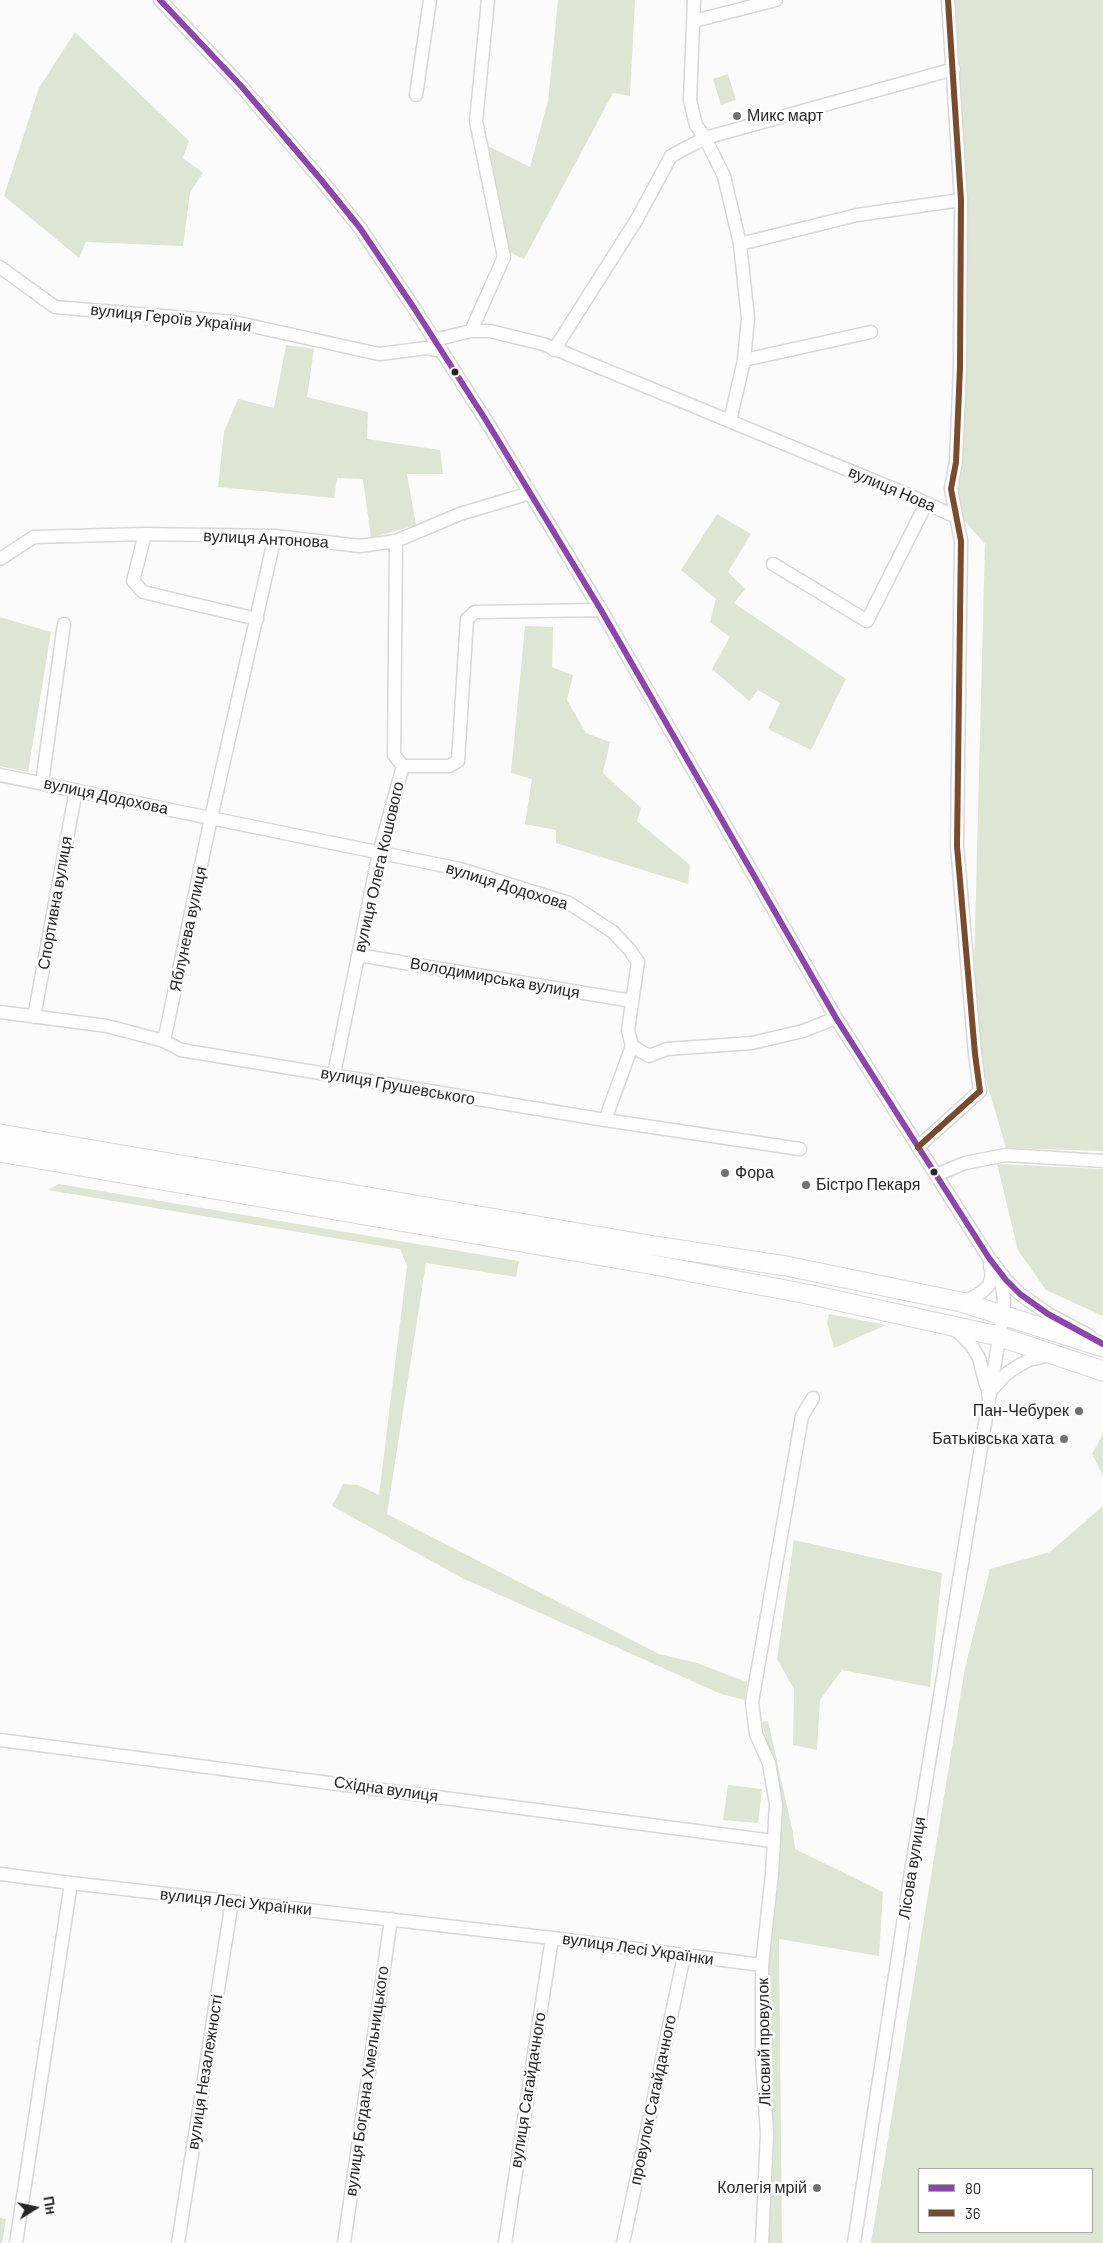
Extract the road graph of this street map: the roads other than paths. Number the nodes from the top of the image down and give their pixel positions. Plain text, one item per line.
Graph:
1 (160, 0) edge
2 (430, 0) edge
3 (488, 0) edge
4 (694, 0) edge
5 (776, 0) edge
6 (948, 0) edge
7 (694, 22) junction
8 (954, 69) junction
9 (416, 95) dead end
10 (705, 138) junction
11 (961, 200) junction
12 (740, 244) junction
13 (0, 267) edge
14 (471, 331) junction
15 (872, 332) dead end
16 (438, 345) junction
17 (554, 350) junction
18 (744, 360) junction
19 (730, 421) junction
20 (530, 493) junction
21 (926, 504) junction
22 (956, 517) junction
23 (145, 534) junction
24 (275, 536) junction
25 (396, 541) junction
26 (0, 559) edge
27 (773, 564) dead end
28 (600, 610) junction
29 (258, 619) junction
30 (64, 624) dead end
31 (403, 766) junction
32 (0, 775) edge
33 (42, 782) junction
34 (76, 790) junction
35 (211, 818) junction
36 (380, 853) junction
37 (358, 955) junction
38 (632, 1001) junction
39 (0, 1012) edge
40 (34, 1017) junction
41 (836, 1018) junction
42 (164, 1041) junction
43 (632, 1046) junction
44 (334, 1074) junction
45 (605, 1120) junction
46 (0, 1134) edge
47 (918, 1147) junction
48 (800, 1149) dead end
49 (0, 1152) edge
50 (1103, 1161) edge
51 (936, 1175) junction
52 (989, 1258) junction
53 (960, 1302) junction
54 (1003, 1314) junction
55 (950, 1325) junction
56 (998, 1336) junction
57 (1103, 1345) edge
58 (1053, 1355) junction
59 (1103, 1371) edge
60 (988, 1394) junction
61 (813, 1398) dead end
62 (0, 1740) edge
63 (773, 1840) junction
64 (0, 1874) edge
65 (71, 1883) junction
66 (232, 1901) junction
67 (390, 1919) junction
68 (552, 1938) junction
69 (684, 1956) junction
70 (762, 1965) junction
71 (16, 2243) edge
72 (178, 2243) edge
73 (344, 2243) edge
74 (505, 2243) edge
75 (623, 2243) edge
76 (762, 2243) edge
77 (854, 2243) edge

1 - 16 street
2 - 9 street
3 - 14 street
4 - 7 street
5 - 7 street
6 - 8 street, вулиця Нова
7 - 10 street
8 - 10 street
8 - 11 street, вулиця Нова
10 - 12 street
10 - 17 street
11 - 12 street
11 - 22 street, вулиця Нова
12 - 18 street
13 - 16 street, вулиця Героїв України
14 - 16 street, вулиця Нова
14 - 17 street, вулиця Нова
15 - 18 street
16 - 20 street
17 - 19 street, вулиця Нова
18 - 19 street
19 - 21 street, вулиця Нова
20 - 25 street, вулиця Антонова
20 - 28 street
21 - 22 street, вулиця Нова
21 - 27 street
22 - 47 street
23 - 24 street, вулиця Антонова
23 - 26 street, вулиця Антонова
23 - 29 street
24 - 25 street, вулиця Антонова
24 - 29 street
25 - 31 street, вулиця Олега Кошового
28 - 31 street
28 - 41 street
29 - 35 street
30 - 33 street
31 - 36 street, вулиця Олега Кошового
32 - 33 street, вулиця Додохова
33 - 34 street, вулиця Додохова
34 - 35 street, вулиця Додохова
34 - 40 street, Спортивна вулиця
35 - 36 street, вулиця Додохова
35 - 42 street, Яблунева вулиця
36 - 37 street, вулиця Олега Кошового
36 - 38 street, вулиця Додохова
37 - 38 street, Володимирська вулиця
37 - 44 street, вулиця Олега Кошового
38 - 43 street, вулиця Додохова
39 - 40 street, вулиця Грушевського
40 - 42 street, вулиця Грушевського
41 - 43 street
41 - 47 street
42 - 44 street, вулиця Грушевського
43 - 45 street
44 - 45 street, вулиця Грушевського
45 - 48 street, вулиця Грушевського
46 - 53 highway
47 - 51 street
49 - 55 highway
50 - 51 street
51 - 52 street
52 - 53 street
52 - 54 street, Лісова вулиця
52 - 57 street
53 - 54 highway
54 - 56 street, Лісова вулиця
54 - 57 highway
55 - 56 highway
55 - 60 street
56 - 58 highway
56 - 60 street, Лісова вулиця
58 - 59 highway
58 - 60 street
60 - 77 street, Лісова вулиця
61 - 63 street, Лісовий провулок
62 - 63 street, Східна вулиця
63 - 70 street, Лісовий провулок
64 - 65 street, вулиця Лесі Українки
65 - 66 street, вулиця Лесі Українки
65 - 71 street
66 - 67 street, вулиця Лесі Українки
66 - 72 street, вулиця Незалежності
67 - 68 street, вулиця Лесі Українки
67 - 73 street, вулиця Богдана Хмельницького
68 - 69 street, вулиця Лесі Українки
68 - 74 street, вулиця Сагайдачного
69 - 70 street, вулиця Лесі Українки
69 - 75 street, провулок Сагайдачного
70 - 76 street, Лісовий провулок

